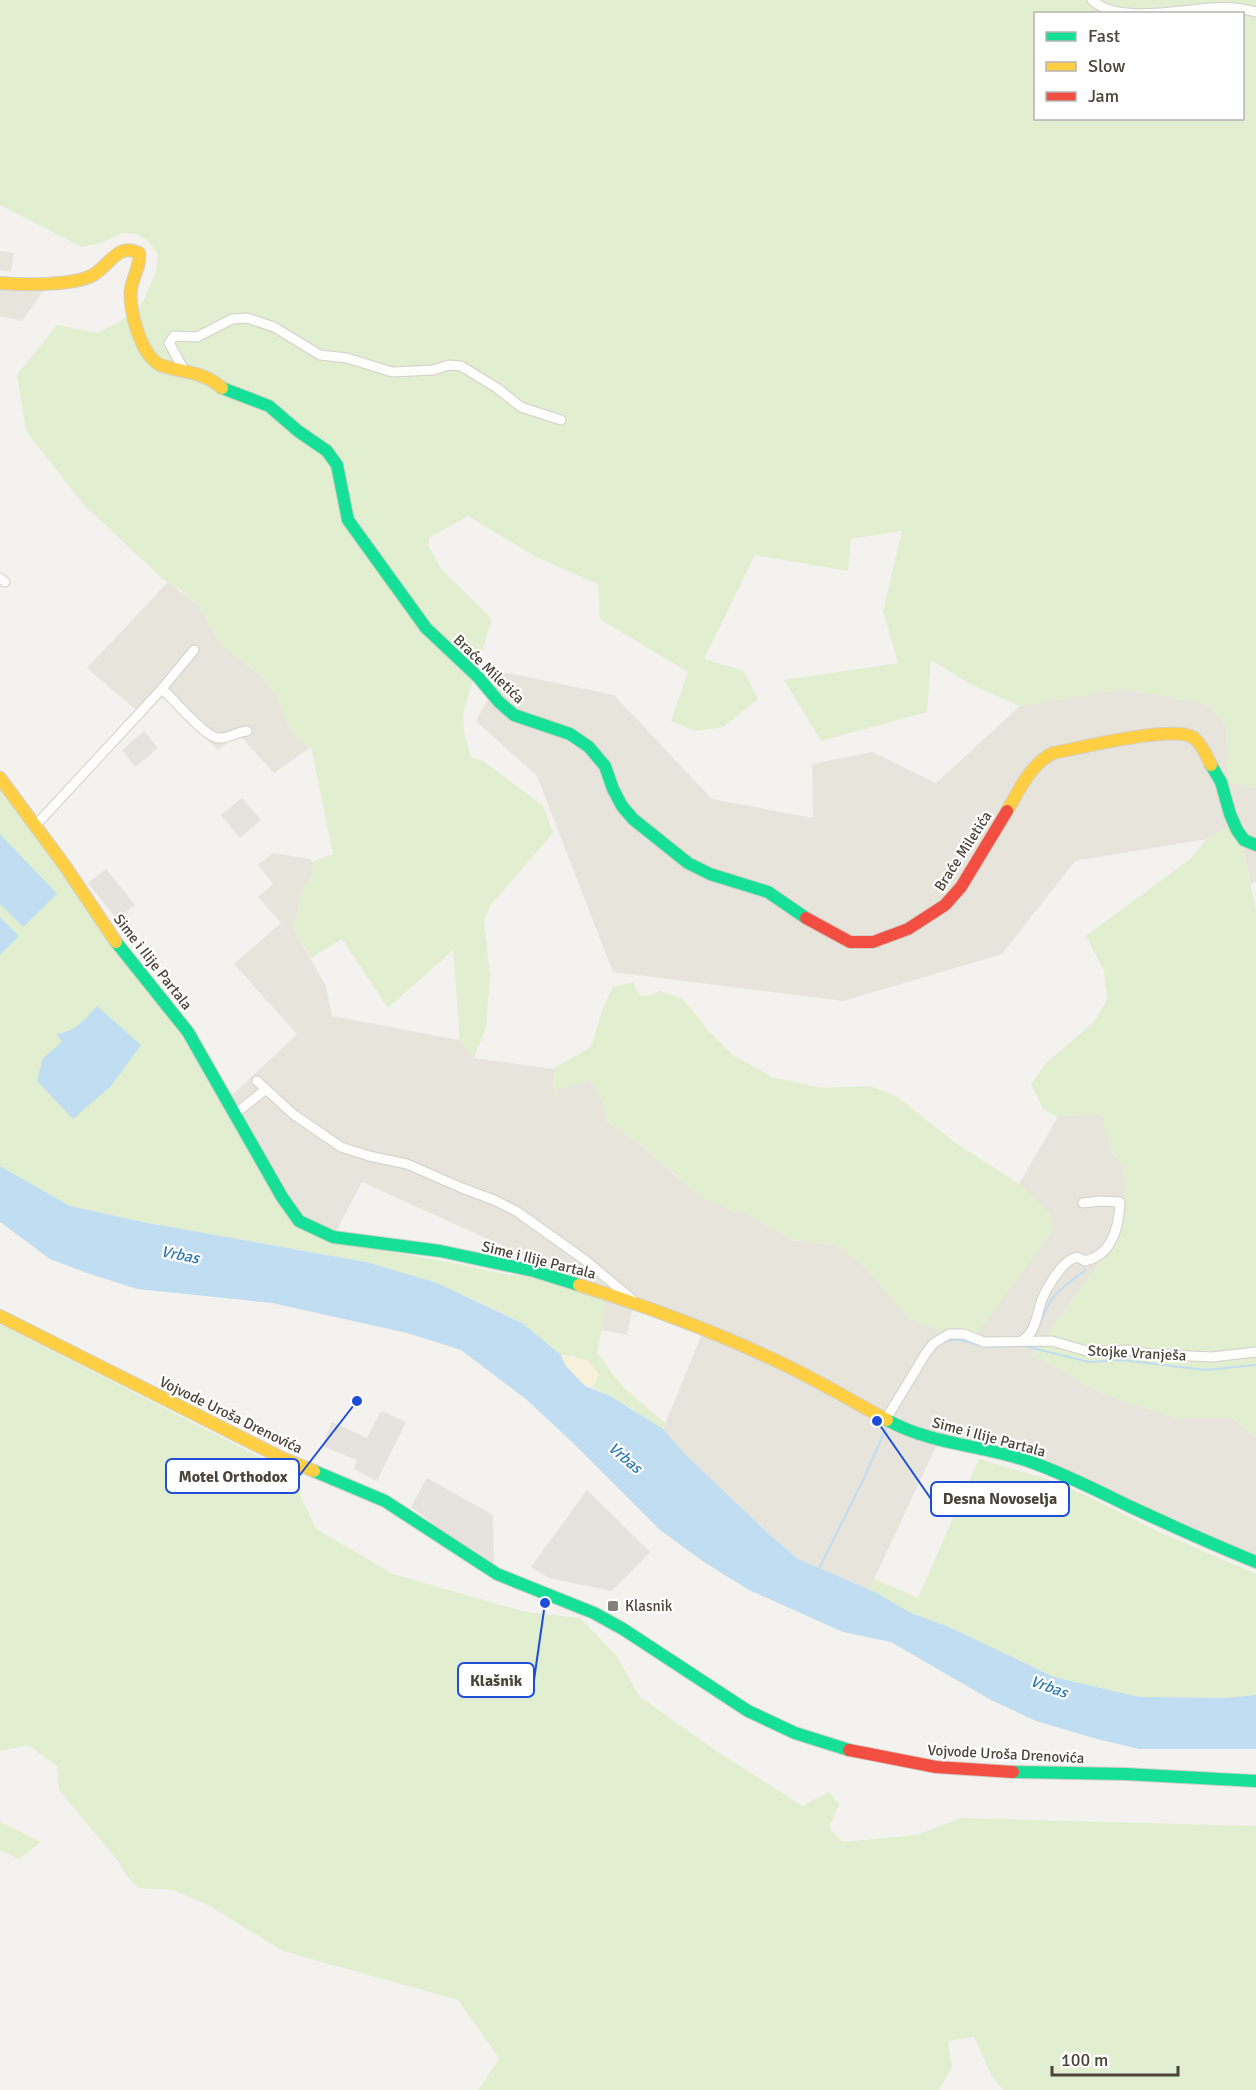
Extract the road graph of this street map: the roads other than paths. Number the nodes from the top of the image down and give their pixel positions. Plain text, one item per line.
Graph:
1 (1092, 0) edge
2 (1124, 12) edge
3 (1179, 12) edge
4 (1256, 12) edge
5 (0, 283) edge
6 (183, 368) junction
7 (561, 420) dead end
8 (194, 650) dead end
9 (160, 691) junction
10 (247, 731) dead end
11 (0, 778) edge
12 (35, 826) junction
13 (1256, 845) edge
14 (257, 1081) dead end
15 (266, 1089) junction
16 (235, 1114) junction
17 (1083, 1203) dead end
18 (634, 1302) junction
19 (0, 1316) edge
20 (1023, 1340) junction
21 (1256, 1352) edge
22 (886, 1419) junction
23 (1256, 1562) edge
24 (1256, 1781) edge

1 - 2 street
3 - 4 street
5 - 6 street, Braće Miletića
6 - 7 street
6 - 13 street, Braće Miletića
8 - 9 street
9 - 10 street
9 - 12 street
11 - 12 street, Sime i Ilije Partala
12 - 16 street, Sime i Ilije Partala
14 - 15 street
15 - 16 street
15 - 18 street
16 - 18 street, Sime i Ilije Partala
17 - 20 street
18 - 22 street, Sime i Ilije Partala
19 - 24 street, Vojvode Uroša Drenovića
20 - 21 street, Stojke Vranješa
20 - 22 street, Stojke Vranješa
22 - 23 street, Sime i Ilije Partala

